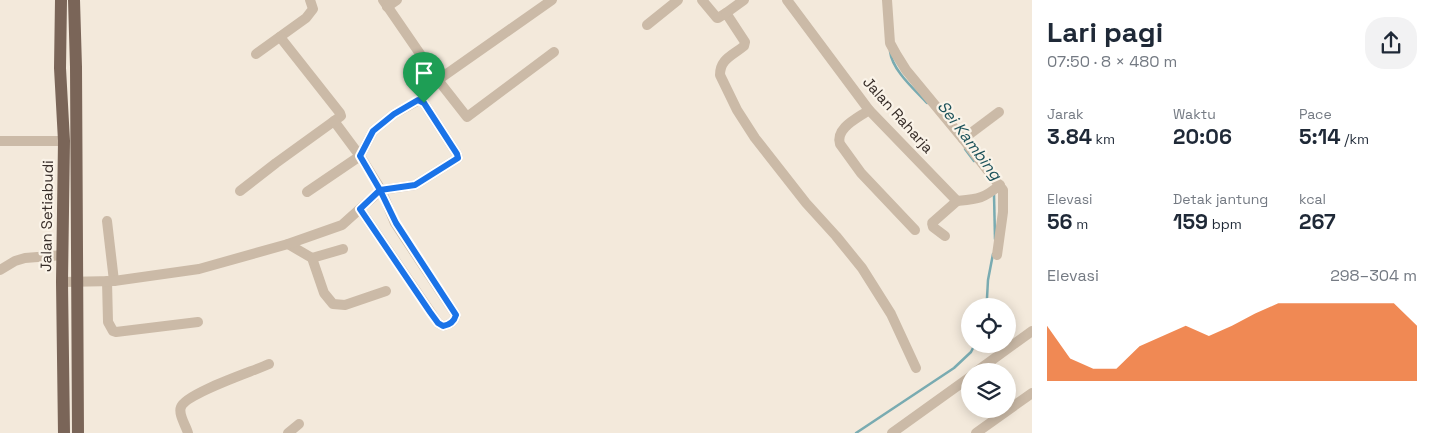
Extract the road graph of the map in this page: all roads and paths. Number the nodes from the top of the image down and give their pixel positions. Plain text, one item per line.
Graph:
1 (61, 0) edge
2 (74, 0) edge
3 (310, 0) edge
4 (397, 0) edge
5 (552, 0) edge
6 (678, 0) edge
7 (702, 0) edge
8 (744, 0) edge
9 (787, 0) edge
10 (887, 0) edge
11 (385, 3) edge
12 (726, 13) junction
13 (647, 25) dead end
14 (280, 37) junction
15 (554, 52) dead end
16 (256, 54) dead end
17 (76, 67) junction
18 (60, 68) junction
19 (438, 80) junction
20 (869, 110) junction
21 (999, 112) dead end
22 (334, 121) junction
23 (963, 138) junction
24 (0, 141) edge
25 (64, 141) junction
26 (360, 156) junction
27 (999, 186) junction
28 (380, 190) junction
29 (240, 191) dead end
30 (307, 192) dead end
31 (957, 201) junction
32 (360, 209) junction
33 (107, 221) dead end
34 (915, 230) dead end
35 (945, 236) dead end
36 (288, 244) junction
37 (343, 249) dead end
38 (63, 255) junction
39 (997, 255) dead end
40 (312, 258) junction
41 (0, 270) edge
42 (111, 281) junction
43 (62, 282) junction
44 (77, 282) junction
45 (386, 291) dead end
46 (198, 322) dead end
47 (1032, 331) edge
48 (988, 363) edge
49 (270, 364) dead end
50 (916, 368) dead end
51 (961, 383) edge
52 (1032, 393) edge
53 (299, 424) dead end
54 (64, 433) edge
55 (78, 433) edge
56 (188, 433) edge
57 (288, 433) edge
58 (892, 433) edge
59 (976, 433) edge

1 - 18 main road, Jalan Setiabudi
2 - 17 main road, Jalan Setiabudi
3 - 14 street
4 - 11 street
5 - 19 street
6 - 13 street
7 - 12 street
8 - 12 street
9 - 20 street, Jalan Raharja
10 - 23 street
11 - 19 street
12 - 50 street
14 - 16 street
14 - 22 street
15 - 19 street
17 - 18 main road
17 - 44 main road, Jalan Setiabudi
18 - 25 main road, Jalan Setiabudi
20 - 31 street, Jalan Raharja
20 - 34 street
21 - 23 street
22 - 26 street
22 - 29 street
23 - 27 street
24 - 25 street
25 - 38 main road, Jalan Setiabudi
26 - 28 street
26 - 28 street
26 - 30 street
27 - 31 street
27 - 39 street
28 - 32 street
28 - 32 street
31 - 35 street
32 - 36 street
33 - 42 street
36 - 40 street
36 - 42 street
37 - 40 street
38 - 41 street
38 - 43 main road, Jalan Setiabudi
40 - 45 street
42 - 44 street
42 - 46 street
43 - 44 street
43 - 54 main road, Jalan Setiabudi
44 - 55 main road, Jalan Setiabudi
47 - 48 street
49 - 56 street
51 - 58 street
52 - 59 street
53 - 57 street

